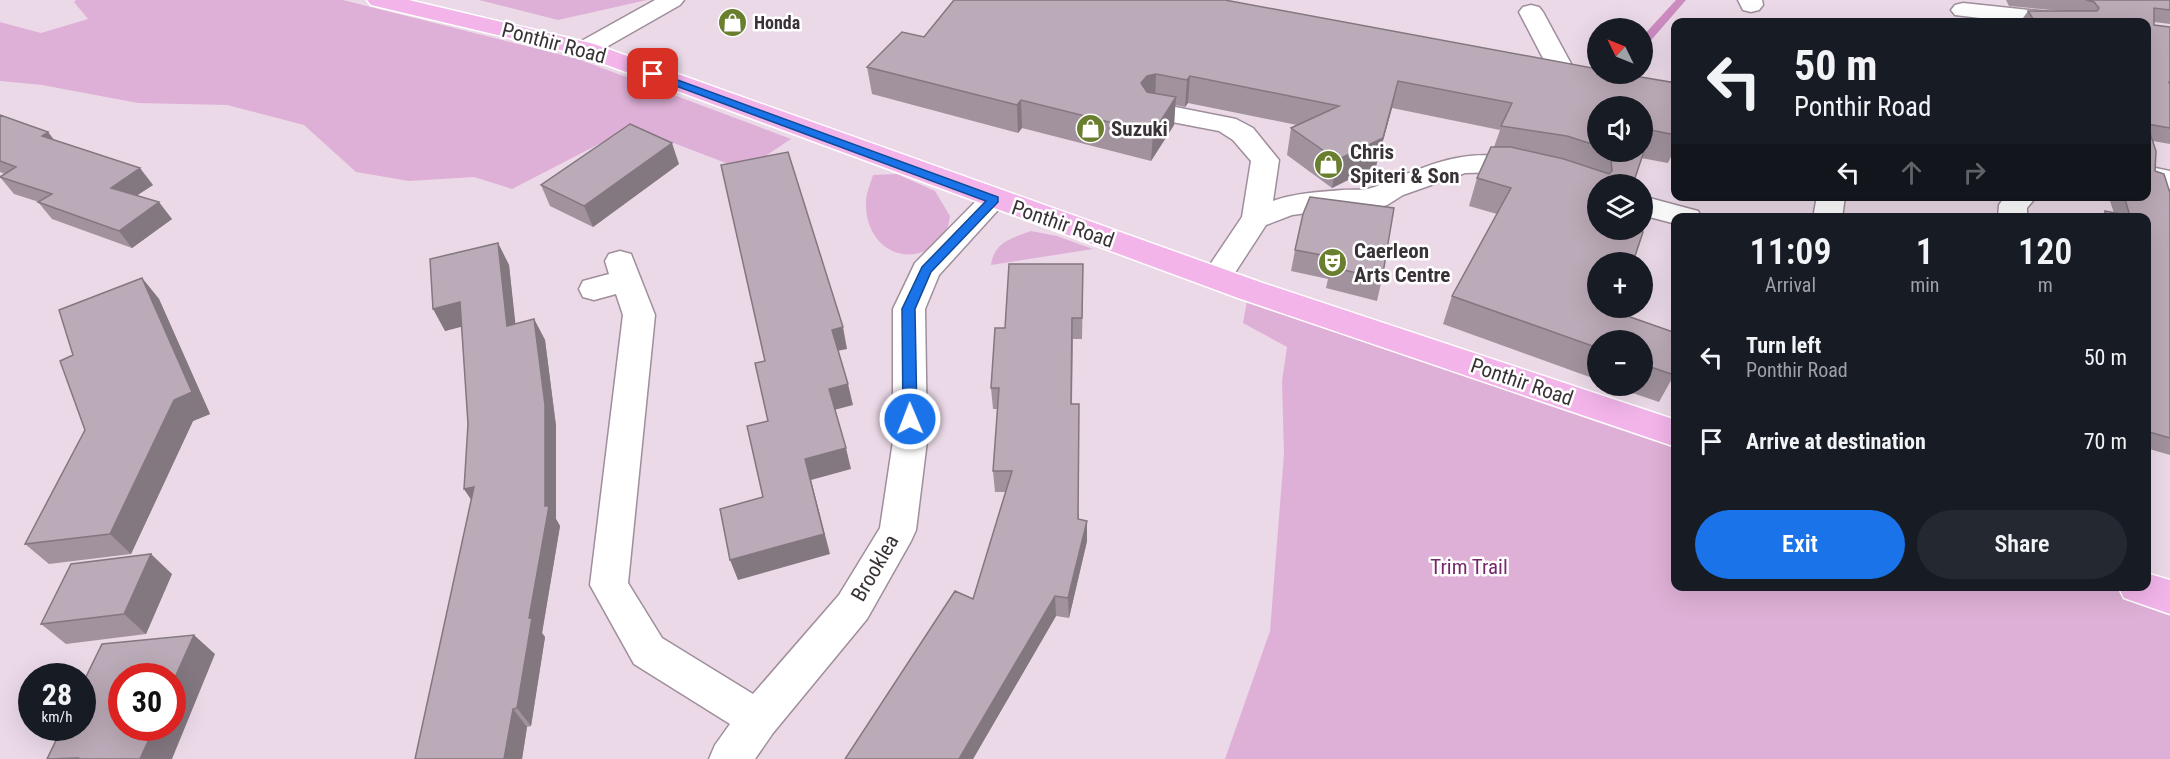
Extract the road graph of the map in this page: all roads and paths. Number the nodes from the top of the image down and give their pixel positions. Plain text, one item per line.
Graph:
1 (379, 0) edge
2 (672, 0) edge
3 (1964, 11) edge
4 (1531, 12) dead end
5 (2035, 18) edge
6 (585, 49) junction
7 (1505, 63) edge
8 (1155, 111) edge
9 (2151, 176) edge
10 (2170, 180) edge
11 (1587, 186) edge
12 (994, 199) junction
13 (1653, 208) edge
14 (1671, 213) edge
15 (1256, 219) junction
16 (614, 276) dead end
17 (1216, 278) junction
18 (1671, 432) edge
19 (2151, 591) edge
20 (2170, 597) edge
21 (758, 719) junction
22 (730, 759) edge

1 - 6 main road, Ponthir Road
2 - 6 street
3 - 5 street
4 - 7 street
6 - 12 main road, Ponthir Road
8 - 15 street
9 - 10 street
11 - 15 street
12 - 17 main road, Ponthir Road
12 - 21 street, Brooklea
13 - 14 street
15 - 17 street
16 - 21 street
17 - 18 main road, Ponthir Road
19 - 20 main road
21 - 22 street, Brooklea

